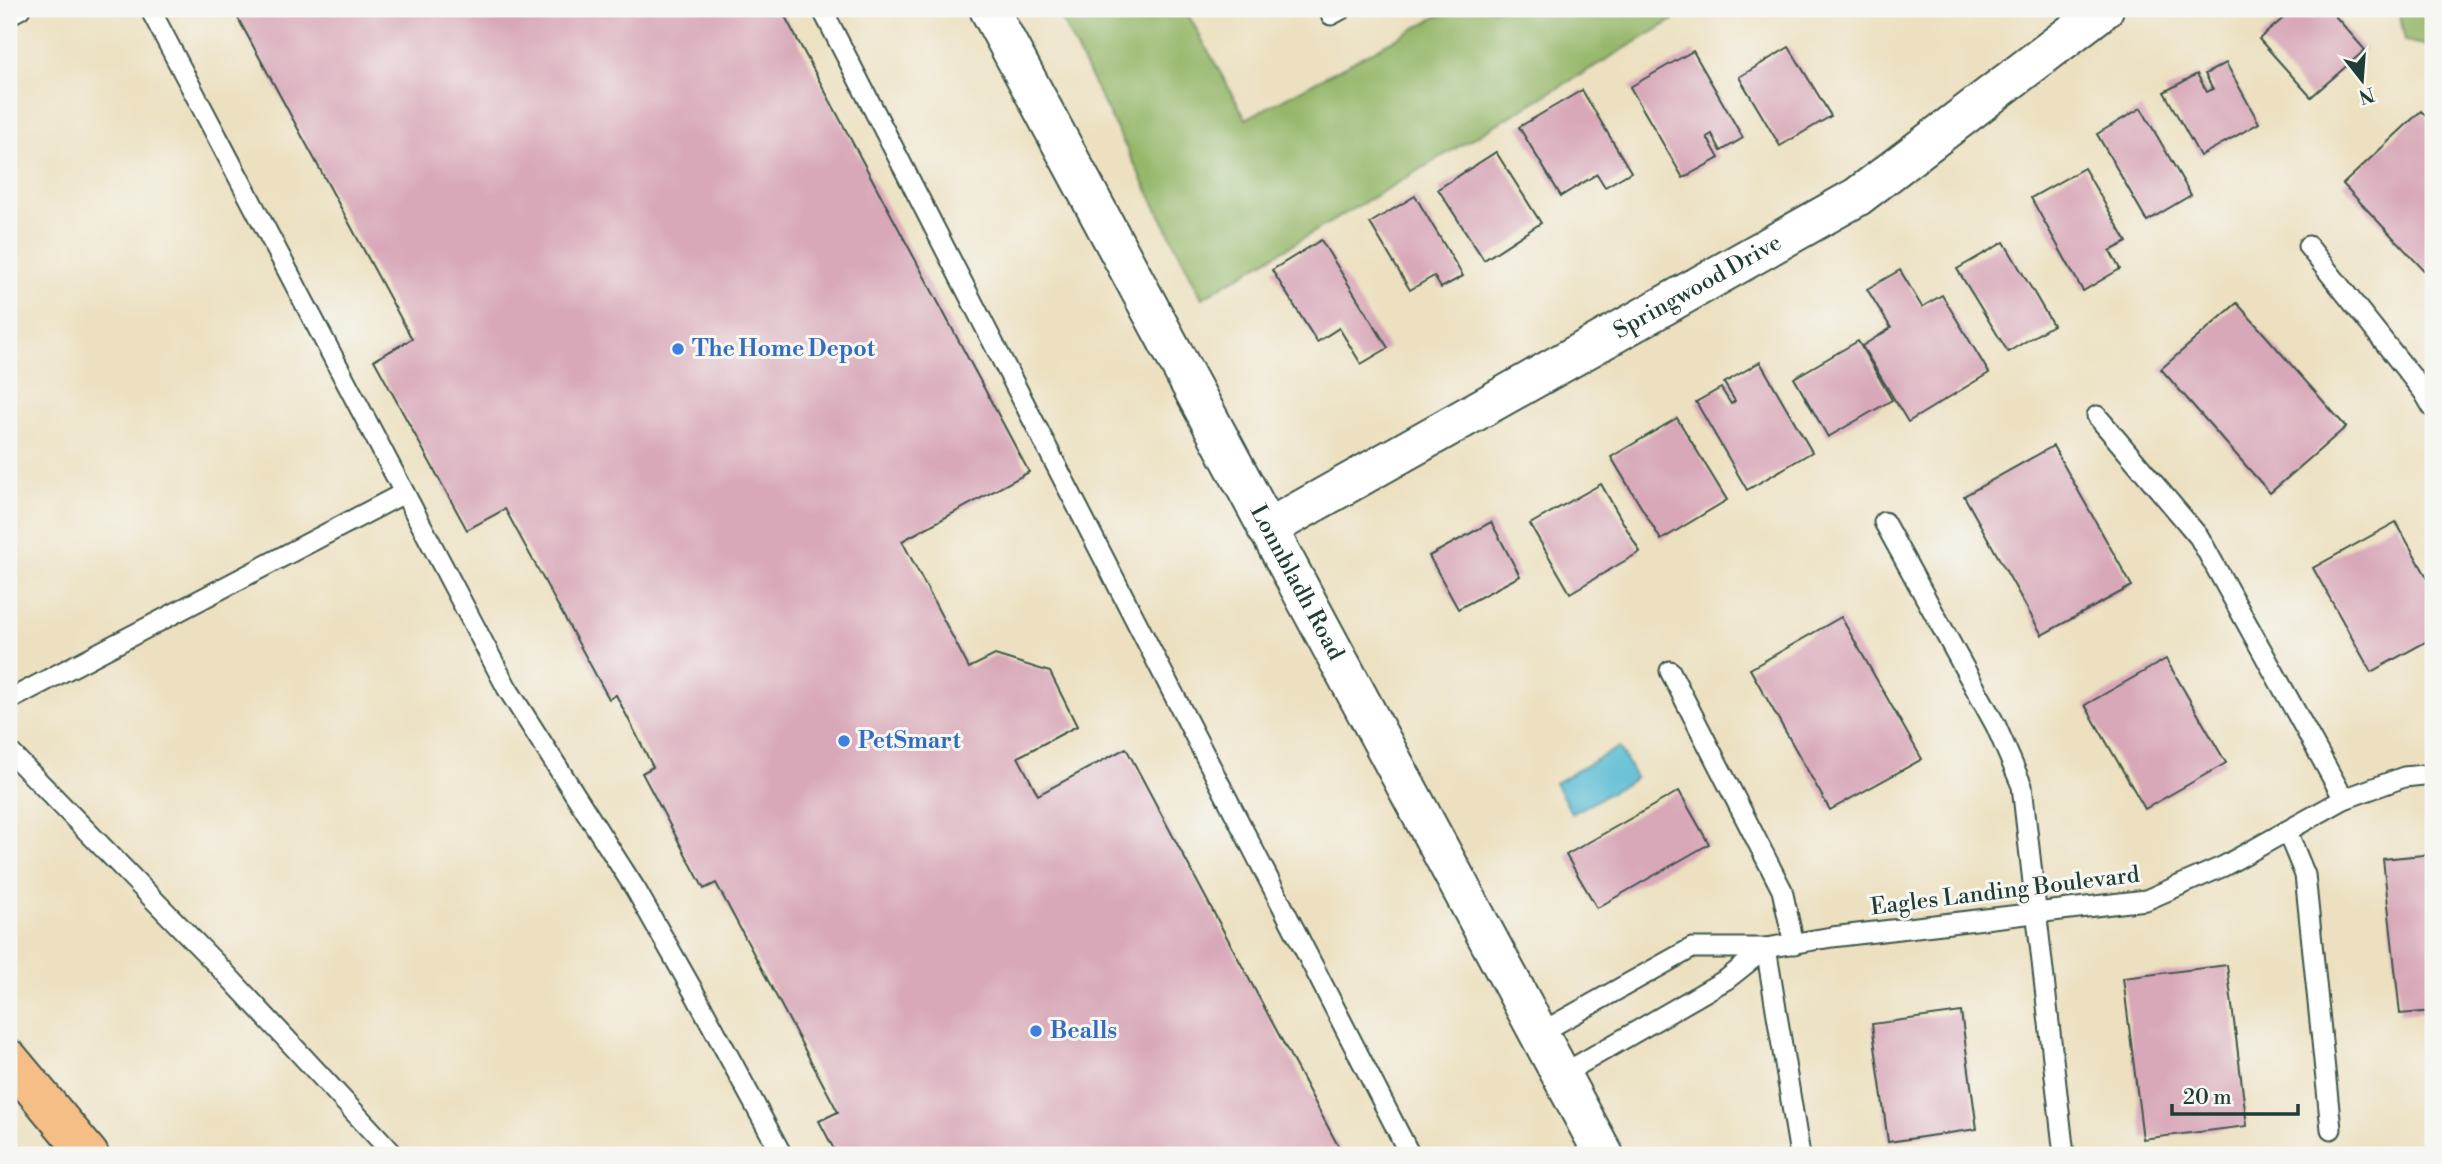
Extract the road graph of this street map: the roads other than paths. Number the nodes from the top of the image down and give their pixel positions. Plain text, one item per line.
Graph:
1 (20, 9) edge
2 (150, 9) edge
3 (822, 9) edge
4 (989, 9) edge
5 (2104, 9) edge
6 (9, 15) edge
7 (2308, 246) dead end
8 (2433, 408) edge
9 (2097, 416) dead end
10 (404, 492) junction
11 (1884, 522) dead end
12 (1267, 528) junction
13 (1670, 671) dead end
14 (9, 700) edge
15 (9, 751) edge
16 (2433, 774) edge
17 (2344, 799) junction
18 (2287, 831) junction
19 (2036, 913) junction
20 (1794, 944) junction
21 (1766, 948) junction
22 (1538, 1034) junction
23 (9, 1059) edge
24 (1561, 1075) junction
25 (2330, 1129) dead end
26 (89, 1155) edge
27 (394, 1155) edge
28 (782, 1155) edge
29 (1410, 1155) edge
30 (1604, 1155) edge
31 (1800, 1155) edge
32 (2064, 1155) edge

1 - 6 lane
2 - 10 lane
3 - 29 lane
4 - 12 street, Lonnbladh Road
5 - 12 street, Springwood Drive
7 - 8 lane
9 - 17 lane
10 - 14 lane
10 - 28 lane
11 - 19 lane
12 - 22 street, Lonnbladh Road
13 - 20 lane
15 - 27 lane
16 - 17 lane, Eagles Landing Boulevard
17 - 18 lane, Eagles Landing Boulevard
18 - 19 lane, Eagles Landing Boulevard
18 - 25 lane
19 - 20 lane, Eagles Landing Boulevard
19 - 32 lane
20 - 21 lane, Eagles Landing Boulevard
21 - 22 lane, Eagles Landing Boulevard
21 - 24 lane
21 - 31 lane
22 - 24 street, Lonnbladh Road
23 - 26 main road
24 - 30 street, Lonnbladh Road

